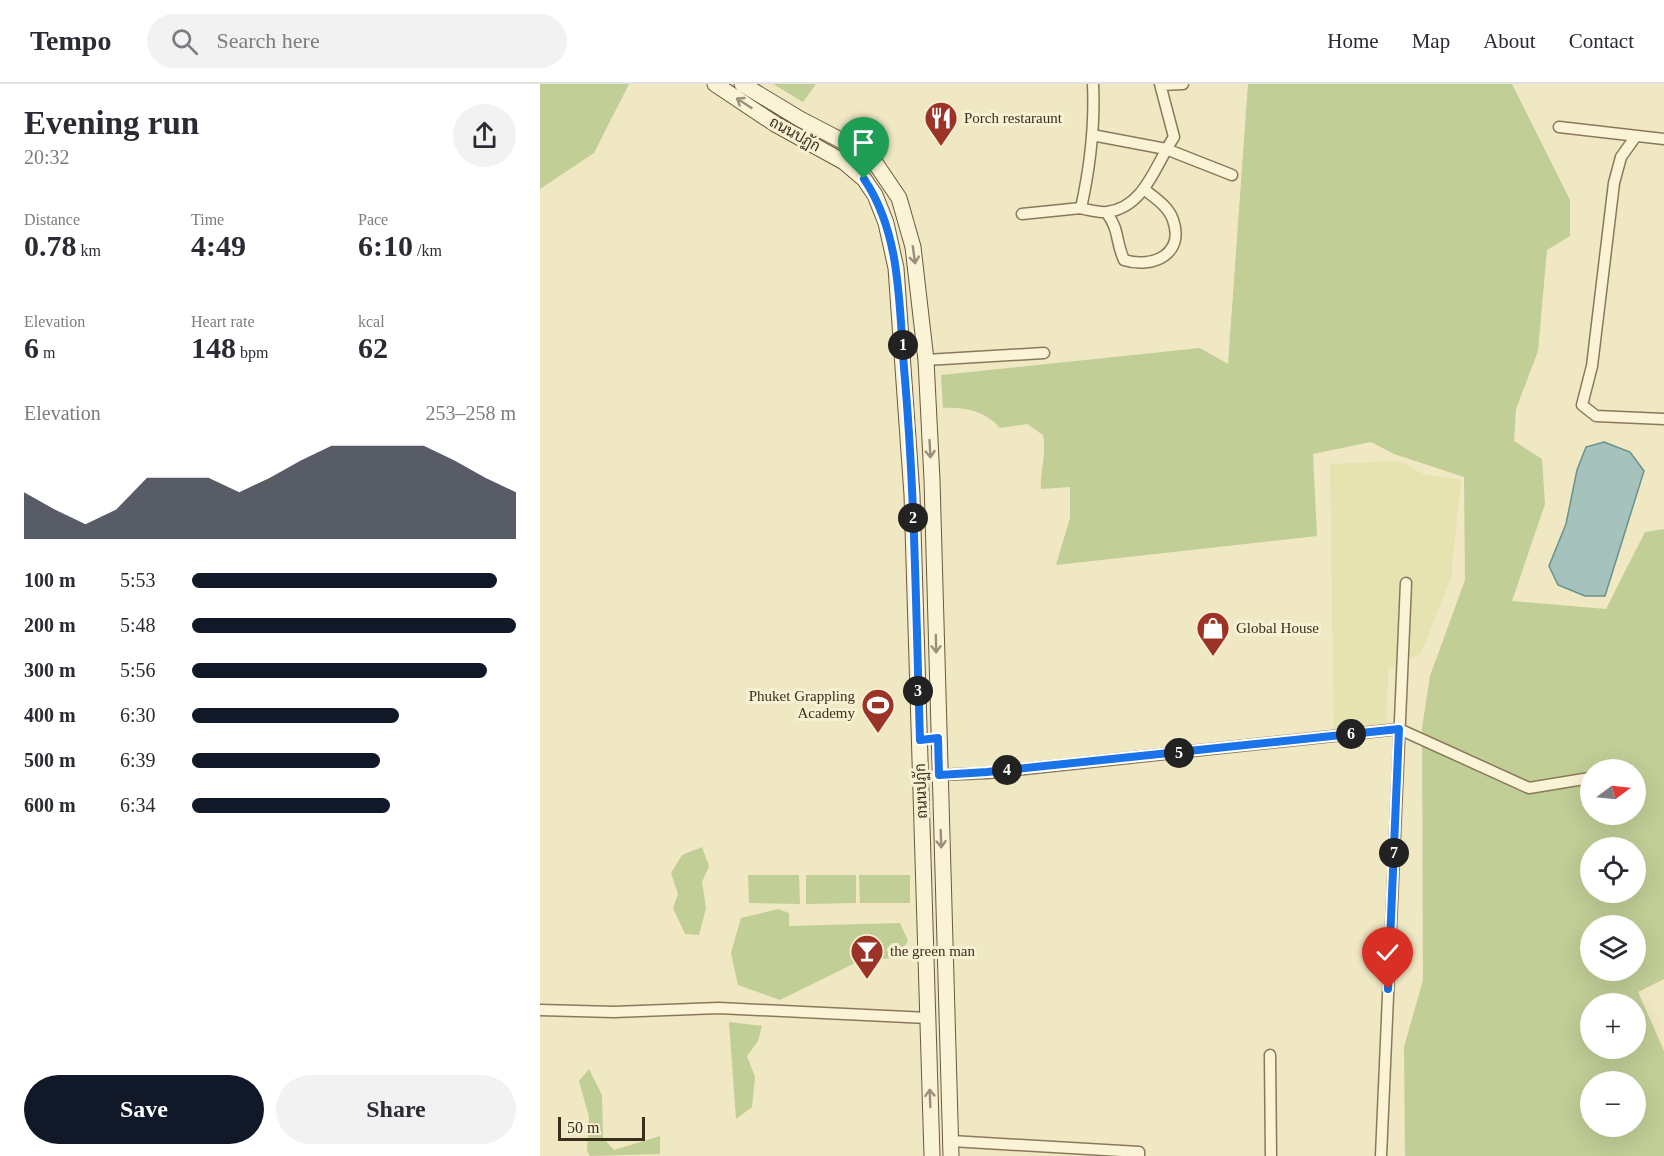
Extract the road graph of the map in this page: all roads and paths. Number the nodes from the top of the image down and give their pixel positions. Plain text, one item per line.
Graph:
1 (715, 84) edge
2 (742, 84) edge
3 (1093, 84) edge
4 (1183, 84) edge
5 (1160, 85) edge
6 (1559, 127) dead end
7 (1092, 135) junction
8 (1636, 136) junction
9 (1664, 139) edge
10 (1166, 149) junction
11 (1232, 176) dead end
12 (891, 183) junction
13 (1145, 190) junction
14 (875, 195) junction
15 (1078, 208) junction
16 (1106, 212) junction
17 (1022, 214) dead end
18 (1044, 353) dead end
19 (926, 360) junction
20 (1664, 419) edge
21 (1406, 583) dead end
22 (1399, 729) junction
23 (938, 738) junction
24 (920, 740) junction
25 (939, 775) junction
26 (1580, 780) edge
27 (540, 1010) edge
28 (928, 1018) junction
29 (1270, 1055) dead end
30 (951, 1149) edge
31 (932, 1156) edge
32 (1139, 1156) edge
33 (1271, 1156) edge
34 (1381, 1156) edge

14 -> 1 main road, ถนนปฏัก
2 - 12 main road, ถนนปฏัก
3 - 7 street
4 - 5 street
5 - 10 street
6 - 8 street
7 - 10 street
7 - 15 street
8 - 9 street
8 - 20 street
10 - 11 street
10 - 13 street
12 - 14 main road
12 -> 19 main road, ถนนปฏัก
13 - 16 street
13 - 16 street
14 - 24 main road, ถนนปฏัก
15 - 16 street
15 - 17 street
18 - 19 street
19 -> 23 main road, ถนนปฏัก
21 - 22 street
22 - 25 street
22 - 26 street
22 - 34 street
23 - 24 main road
23 - 25 main road, ถนนปฏัก
24 - 28 main road, ถนนปฏัก
25 -> 30 main road, ถนนปฏัก
27 - 28 street
31 -> 28 main road, ถนนปฏัก
29 - 33 street
30 - 32 street

